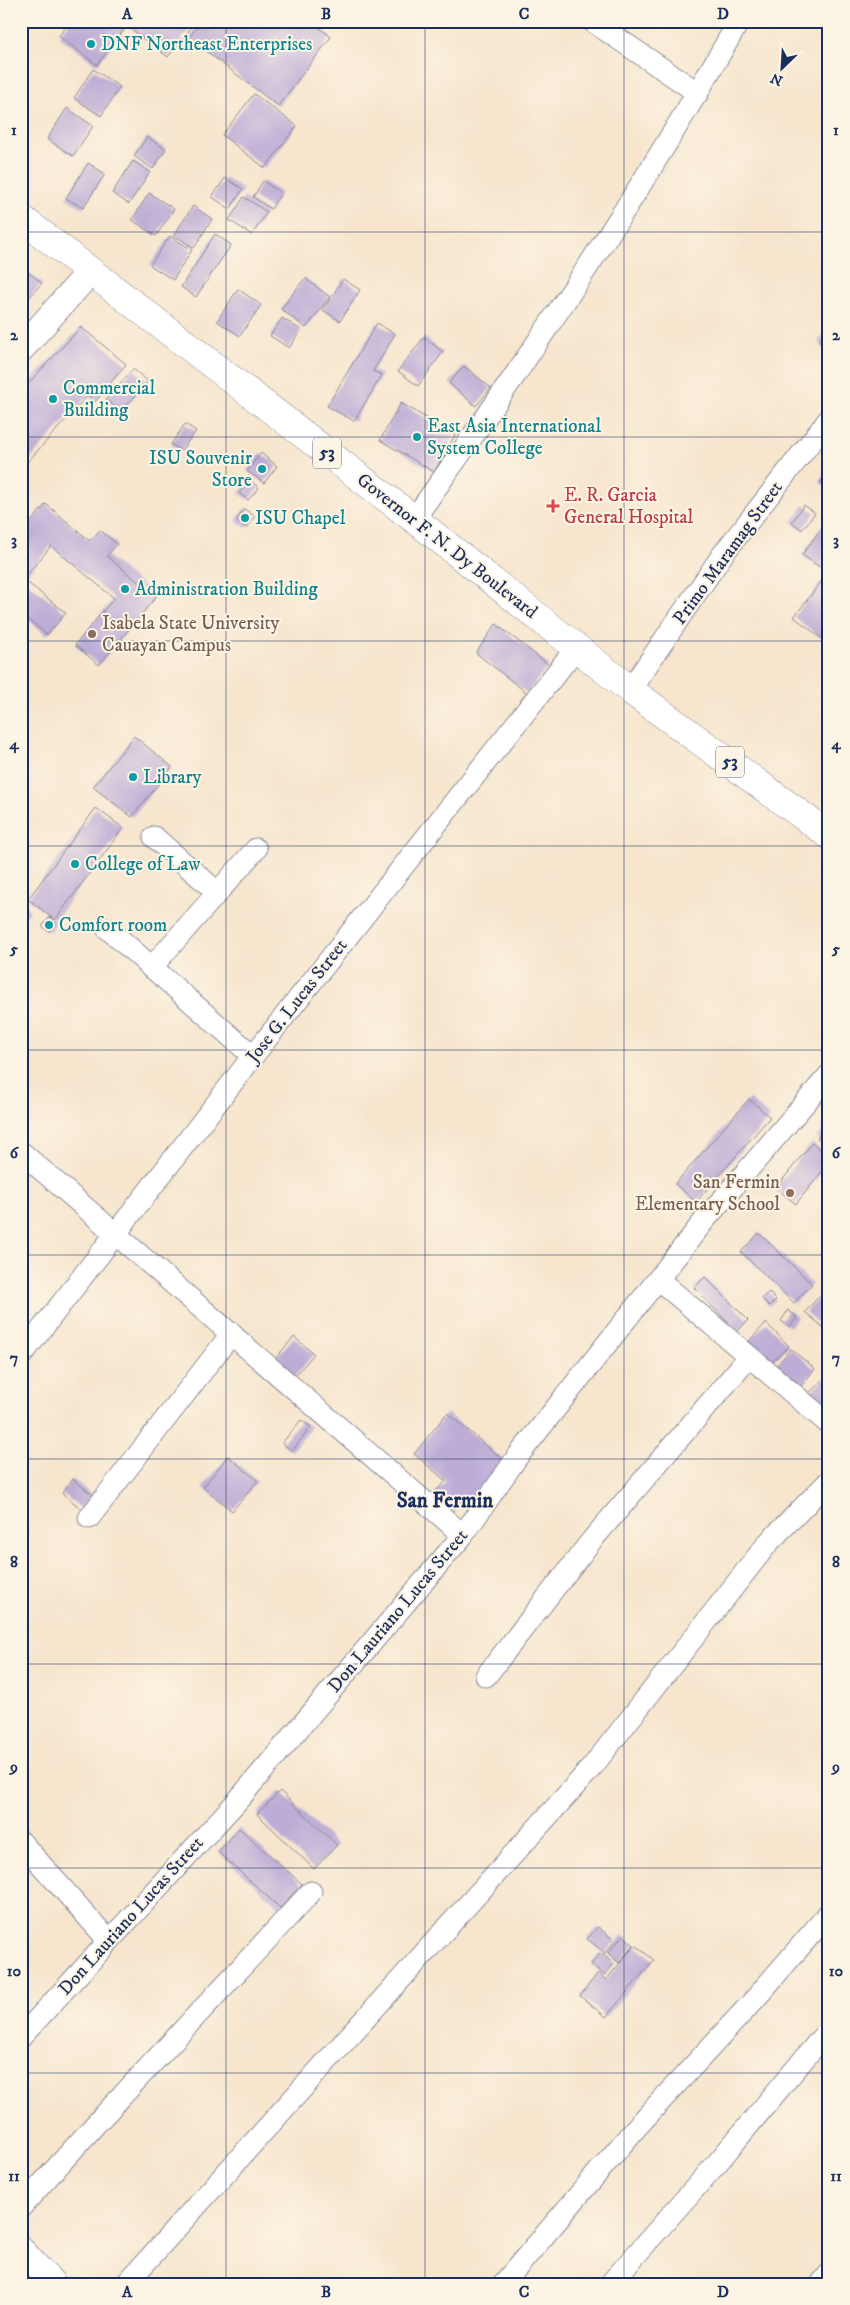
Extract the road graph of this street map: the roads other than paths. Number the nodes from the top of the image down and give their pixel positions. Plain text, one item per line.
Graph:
1 (592, 21) edge
2 (739, 21) edge
3 (698, 94) junction
4 (21, 218) edge
5 (90, 272) junction
6 (21, 349) edge
7 (829, 419) edge
8 (414, 519) junction
9 (576, 648) junction
10 (630, 690) junction
11 (829, 835) edge
12 (154, 837) dead end
13 (256, 849) dead end
14 (218, 893) junction
15 (107, 928) dead end
16 (151, 968) junction
17 (253, 1056) junction
18 (829, 1075) edge
19 (21, 1152) edge
20 (118, 1234) junction
21 (659, 1280) junction
22 (232, 1333) junction
23 (21, 1356) edge
24 (749, 1357) junction
25 (829, 1424) edge
26 (829, 1481) edge
27 (89, 1518) dead end
28 (463, 1535) junction
29 (486, 1676) dead end
30 (21, 1842) edge
31 (312, 1892) dead end
32 (829, 1913) edge
33 (109, 1941) junction
34 (829, 2029) edge
35 (21, 2037) edge
36 (21, 2208) edge
37 (21, 2250) edge
38 (829, 2274) edge
39 (53, 2284) edge
40 (126, 2284) edge
41 (503, 2284) edge
42 (610, 2284) edge
43 (820, 2284) edge

1 - 3 street
2 - 3 street
3 - 8 street
4 - 5 highway, Governor F. N. Dy Boulevard / 53
5 - 6 street
5 - 8 highway, Governor F. N. Dy Boulevard / 53
7 - 10 street, Primo Maramag Street
8 - 9 highway, Governor F. N. Dy Boulevard / 53
9 - 10 highway, Governor F. N. Dy Boulevard / 53
9 - 17 street, Jose G. Lucas Street
10 - 11 highway, Governor F. N. Dy Boulevard / 53
12 - 14 street
13 - 14 street
14 - 16 street
15 - 16 street
16 - 17 street
17 - 20 street, Jose G. Lucas Street
18 - 21 street, Don Lauriano Lucas Street
19 - 20 street
20 - 22 street
20 - 23 street, Jose G. Lucas Street
21 - 24 street
21 - 28 street, Don Lauriano Lucas Street
22 - 27 street
22 - 28 street
24 - 25 street
24 - 29 street
26 - 40 street
28 - 33 street, Don Lauriano Lucas Street
30 - 33 street
31 - 36 street
32 - 41 street
33 - 35 street, Don Lauriano Lucas Street
34 - 42 street
37 - 39 street
38 - 43 street

